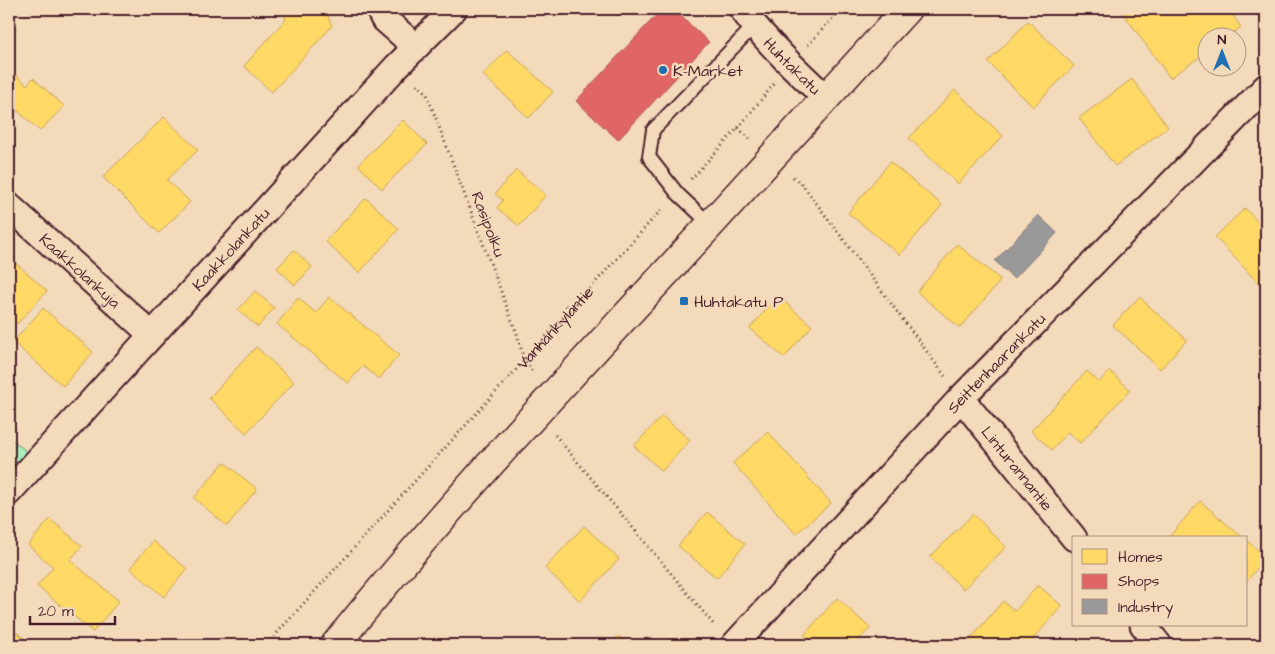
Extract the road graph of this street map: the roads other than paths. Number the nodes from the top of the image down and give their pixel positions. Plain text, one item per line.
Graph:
1 (379, 9) edge
2 (454, 9) edge
3 (907, 9) edge
4 (748, 17) edge
5 (416, 47) junction
6 (1266, 87) edge
7 (826, 98) junction
8 (9, 206) edge
9 (711, 225) junction
10 (152, 335) junction
11 (962, 398) junction
12 (9, 492) edge
13 (1072, 536) edge
14 (1144, 626) edge
15 (726, 638) edge
16 (335, 645) edge
17 (1159, 645) edge

1 - 5 street
2 - 5 street, Kaakkolankatu
3 - 7 street
4 - 7 street, Huhtakatu
4 - 9 lane
5 - 10 street, Kaakkolankatu
6 - 11 street, Seittenhaarankatu
7 - 9 street
8 - 10 street, Kaakkolankuja
9 - 16 street
10 - 12 street, Kaakkolankatu
11 - 13 street, Linturannantie
11 - 15 street, Seittenhaarankatu
14 - 17 street

